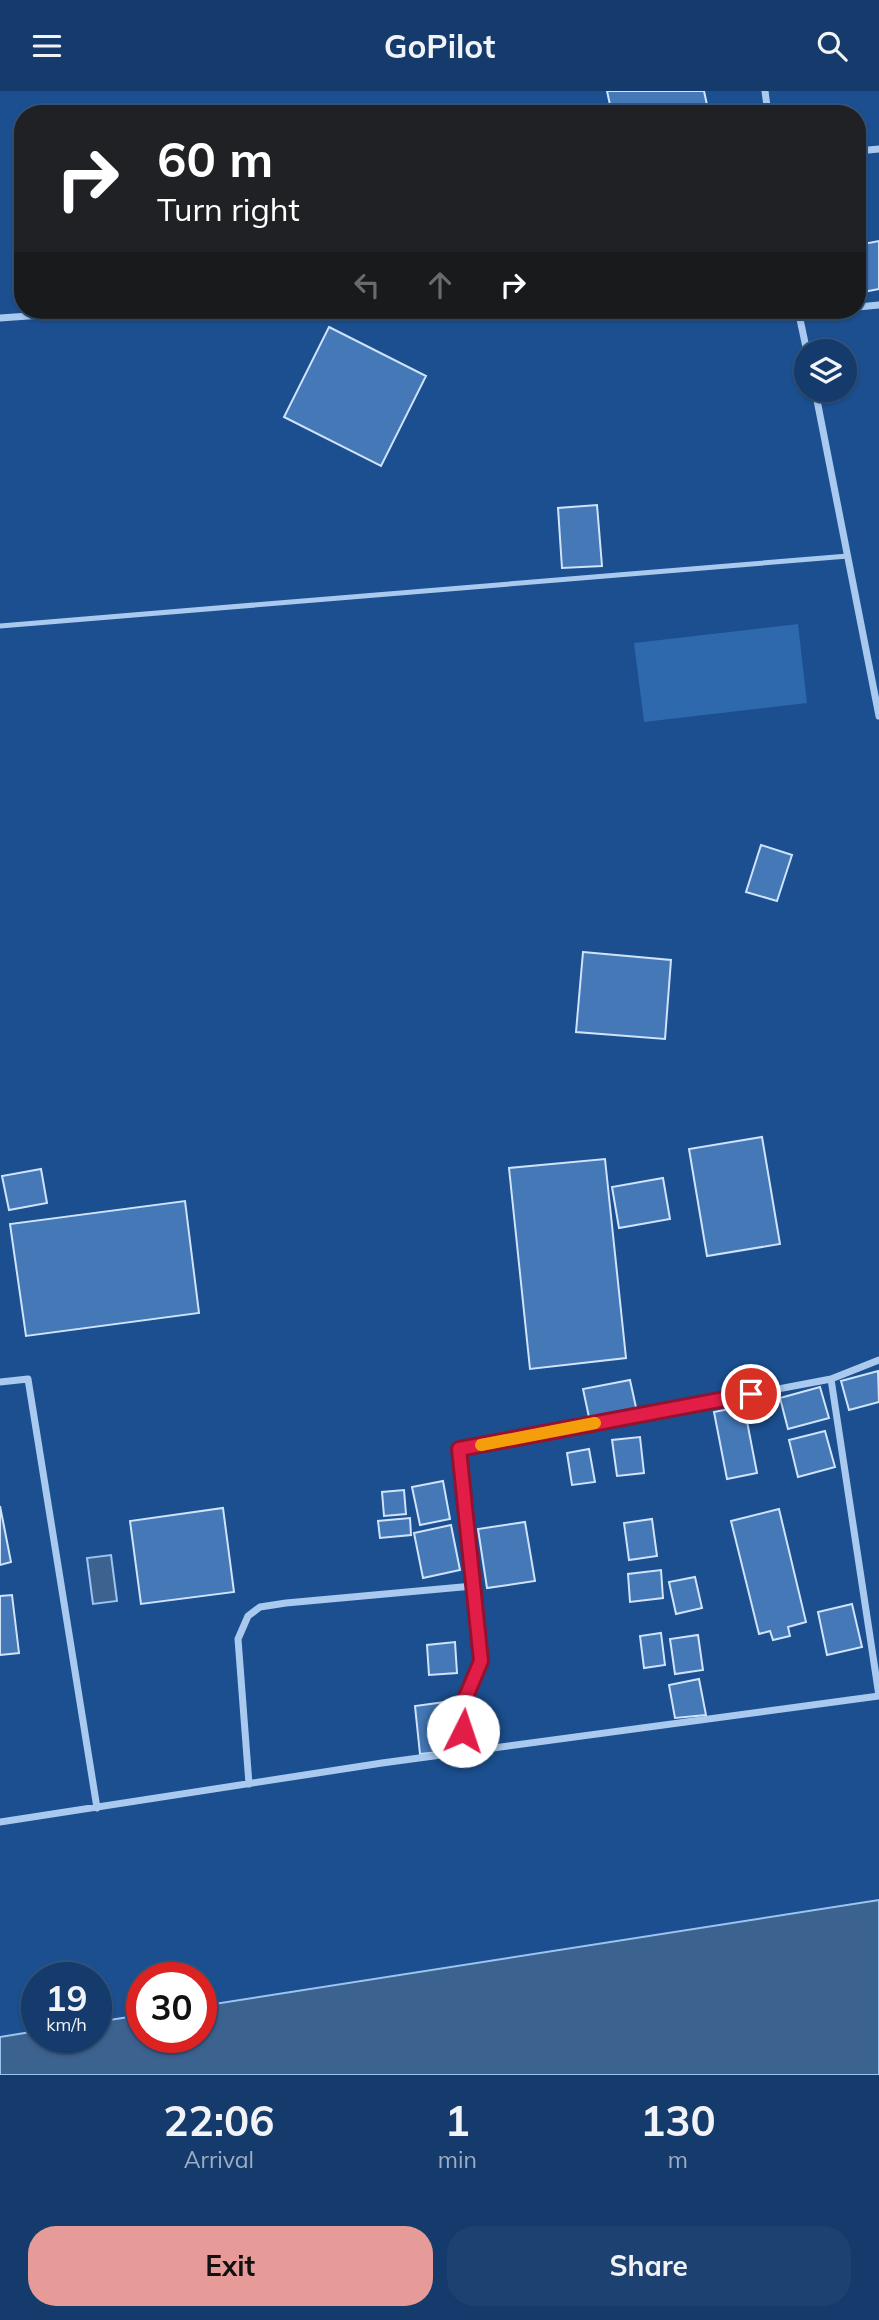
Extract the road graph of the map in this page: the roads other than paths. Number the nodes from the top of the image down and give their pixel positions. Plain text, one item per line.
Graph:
1 (800, 319) edge
2 (804, 339) edge
3 (817, 402) edge
4 (849, 556) junction
5 (0, 626) edge
6 (877, 694) edge
7 (879, 716) edge
8 (879, 1360) edge
9 (831, 1379) junction
10 (0, 1382) edge
11 (473, 1586) junction
12 (879, 1696) edge
13 (466, 1752) junction
14 (249, 1784) junction
15 (97, 1808) junction
16 (0, 1822) edge

1 - 2 street
3 - 4 street
4 - 5 lane
4 - 6 street
6 - 7 street
8 - 9 street
9 - 11 street
9 - 12 street
10 - 15 street
11 - 13 street
11 - 14 street
12 - 13 street
13 - 14 street
14 - 15 street
15 - 16 street

